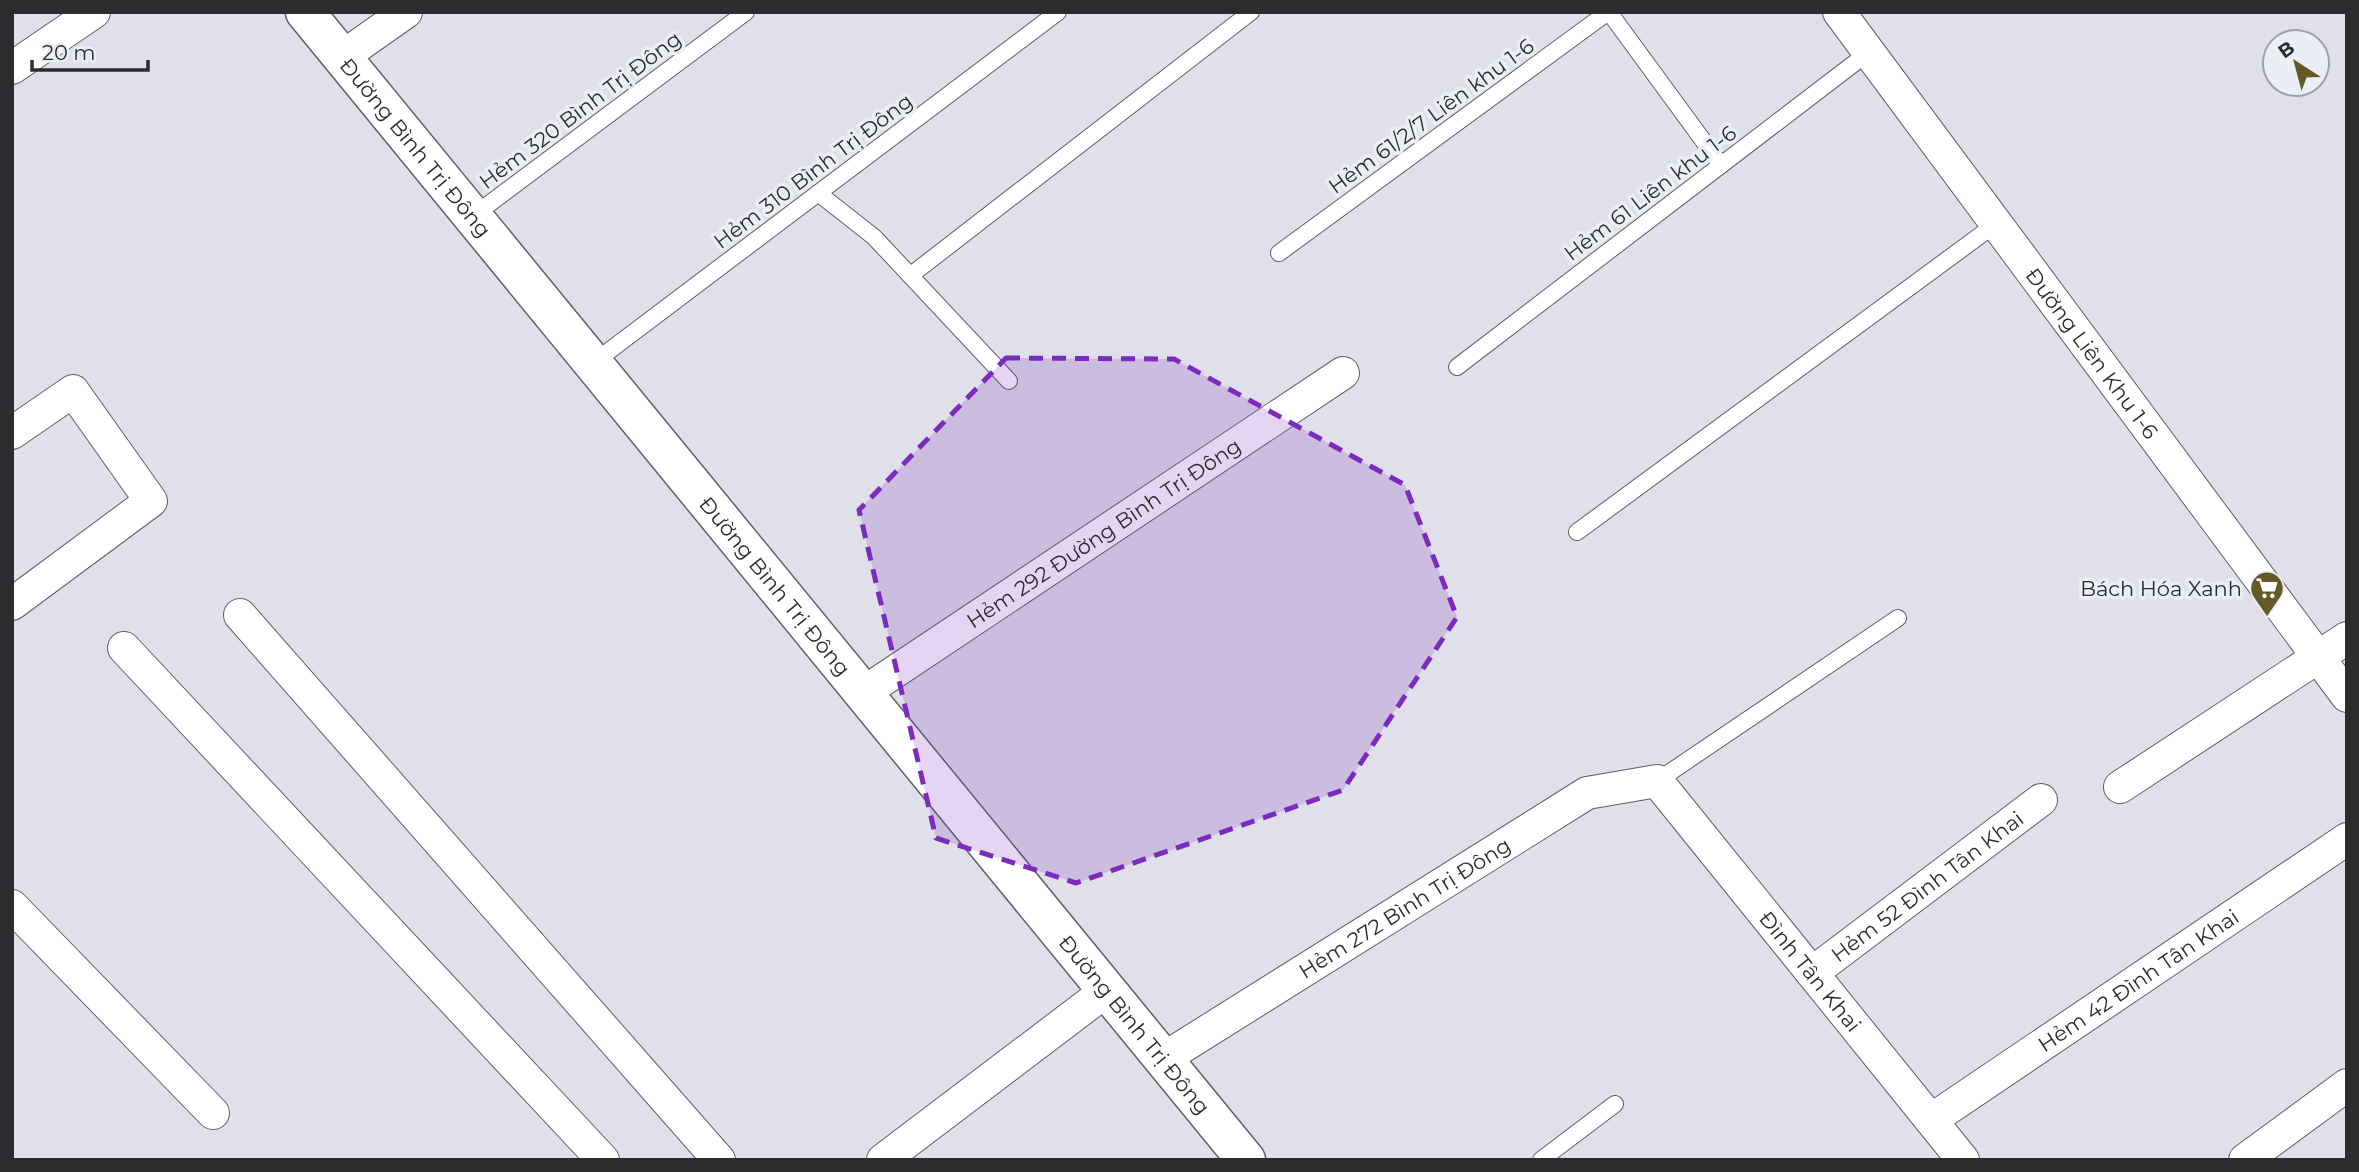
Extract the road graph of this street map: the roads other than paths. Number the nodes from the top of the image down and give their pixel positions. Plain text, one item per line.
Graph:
1 (94, 12) edge
2 (305, 12) edge
3 (406, 12) edge
4 (746, 12) edge
5 (1058, 12) edge
6 (1251, 12) edge
7 (1608, 12) edge
8 (1839, 12) edge
9 (1869, 52) junction
10 (342, 58) junction
11 (12, 68) edge
12 (1721, 165) junction
13 (818, 193) junction
14 (473, 216) junction
15 (1997, 223) junction
16 (1279, 253) dead end
17 (911, 275) junction
18 (593, 363) junction
19 (1457, 367) dead end
20 (1343, 373) dead end
21 (1009, 382) dead end
22 (12, 433) edge
23 (1577, 533) dead end
24 (12, 604) edge
25 (240, 615) dead end
26 (1898, 618) dead end
27 (2347, 638) edge
28 (124, 648) dead end
29 (2316, 656) junction
30 (863, 693) junction
31 (2347, 696) edge
32 (1657, 781) junction
33 (2120, 787) dead end
34 (2041, 800) dead end
35 (2347, 839) edge
36 (12, 906) edge
37 (1812, 973) junction
38 (1106, 991) junction
39 (1163, 1059) junction
40 (2347, 1085) edge
41 (1615, 1104) dead end
42 (213, 1113) dead end
43 (1931, 1120) junction
44 (603, 1160) edge
45 (719, 1160) edge
46 (883, 1160) edge
47 (1245, 1160) edge
48 (1541, 1160) edge
49 (1963, 1160) edge
50 (2245, 1160) edge

1 - 11 street
2 - 10 street, Đường Bình Trị Đông
3 - 10 street
4 - 14 lane, Hẻm 320 Bình Trị Đông
5 - 13 lane, Hẻm 310 Bình Trị Đông
6 - 17 lane
7 - 12 lane
7 - 16 lane, Hẻm 61/2/7 Liên khu 1-6
8 - 9 street, Đường Liên Khu 1-6
9 - 12 lane, Hẻm 61 Liên khu 1-6
9 - 15 street, Đường Liên Khu 1-6
10 - 14 street, Đường Bình Trị Đông
12 - 19 lane, Hẻm 61 Liên khu 1-6
13 - 17 lane
13 - 18 lane, Hẻm 310 Bình Trị Đông
14 - 18 street, Đường Bình Trị Đông
15 - 23 lane
15 - 29 street, Đường Liên Khu 1-6
17 - 21 lane
18 - 30 street, Đường Bình Trị Đông
20 - 30 street, Hẻm 292 Đường Bình Trị Đông
22 - 24 street
25 - 45 street
26 - 32 lane
27 - 29 street
28 - 44 street
29 - 31 street, Đường Liên Khu 1-6
29 - 33 street
30 - 38 street, Đường Bình Trị Đông
32 - 37 street, Đình Tân Khai
32 - 39 street, Hẻm 272 Bình Trị Đông
34 - 37 street, Hẻm 52 Đình Tân Khai
35 - 43 street, Hẻm 42 Đình Tân Khai
36 - 42 street
37 - 43 street, Đình Tân Khai
38 - 39 street, Đường Bình Trị Đông
38 - 46 street
39 - 47 street, Đường Bình Trị Đông
40 - 50 street
41 - 48 lane
43 - 49 street, Đình Tân Khai

